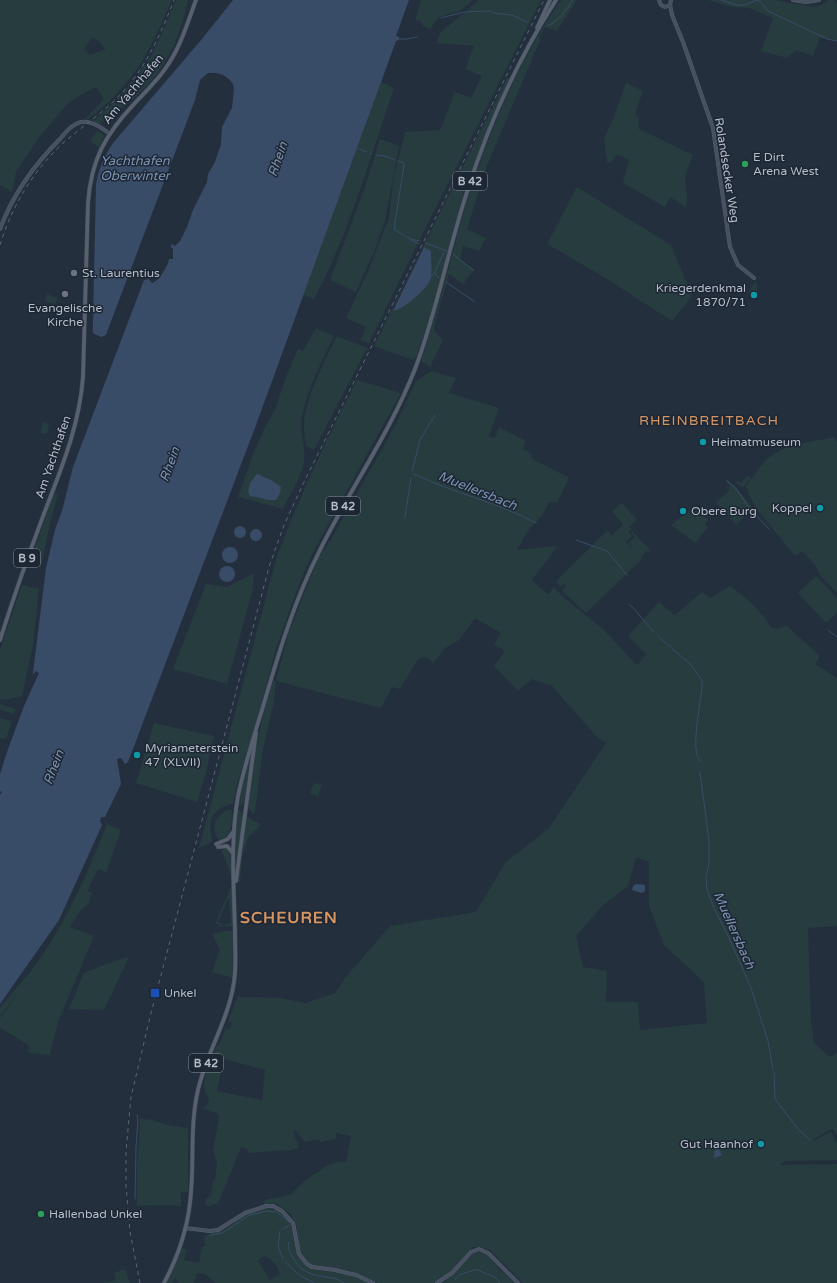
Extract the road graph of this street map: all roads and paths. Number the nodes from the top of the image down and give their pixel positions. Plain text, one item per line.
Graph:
1 (196, 0) edge
2 (550, 0) edge
3 (556, 0) edge
4 (660, 0) edge
5 (793, 0) edge
6 (819, 0) edge
7 (671, 2) edge
8 (664, 7) junction
9 (672, 15) junction
10 (531, 42) junction
11 (110, 134) junction
12 (0, 229) edge
13 (754, 278) dead end
14 (0, 640) edge
15 (256, 730) junction
16 (234, 831) junction
17 (234, 854) junction
18 (234, 885) junction
19 (185, 1228) junction
20 (164, 1283) edge
21 (373, 1283) edge
22 (437, 1283) edge
23 (518, 1283) edge

1 - 11 main road, Am Yachthafen / B 9
2 - 10 main road
3 - 10 main road, B 42
4 - 8 street, Rolandsecker Weg
5 - 6 street
7 - 8 street
7 - 9 street, Rolandsecker Weg
8 - 9 street, Rolandsecker Weg
9 - 13 street, Rolandsecker Weg
10 - 15 main road, B 42
11 - 12 street
11 - 14 main road, Am Yachthafen / B 9
15 - 16 main road, B 42
15 - 18 main road
16 - 17 main road, B 42
16 - 17 main road
17 - 18 main road, B 42
18 - 19 main road, B 42
19 - 20 main road, B 42
19 - 21 street
22 - 23 street

